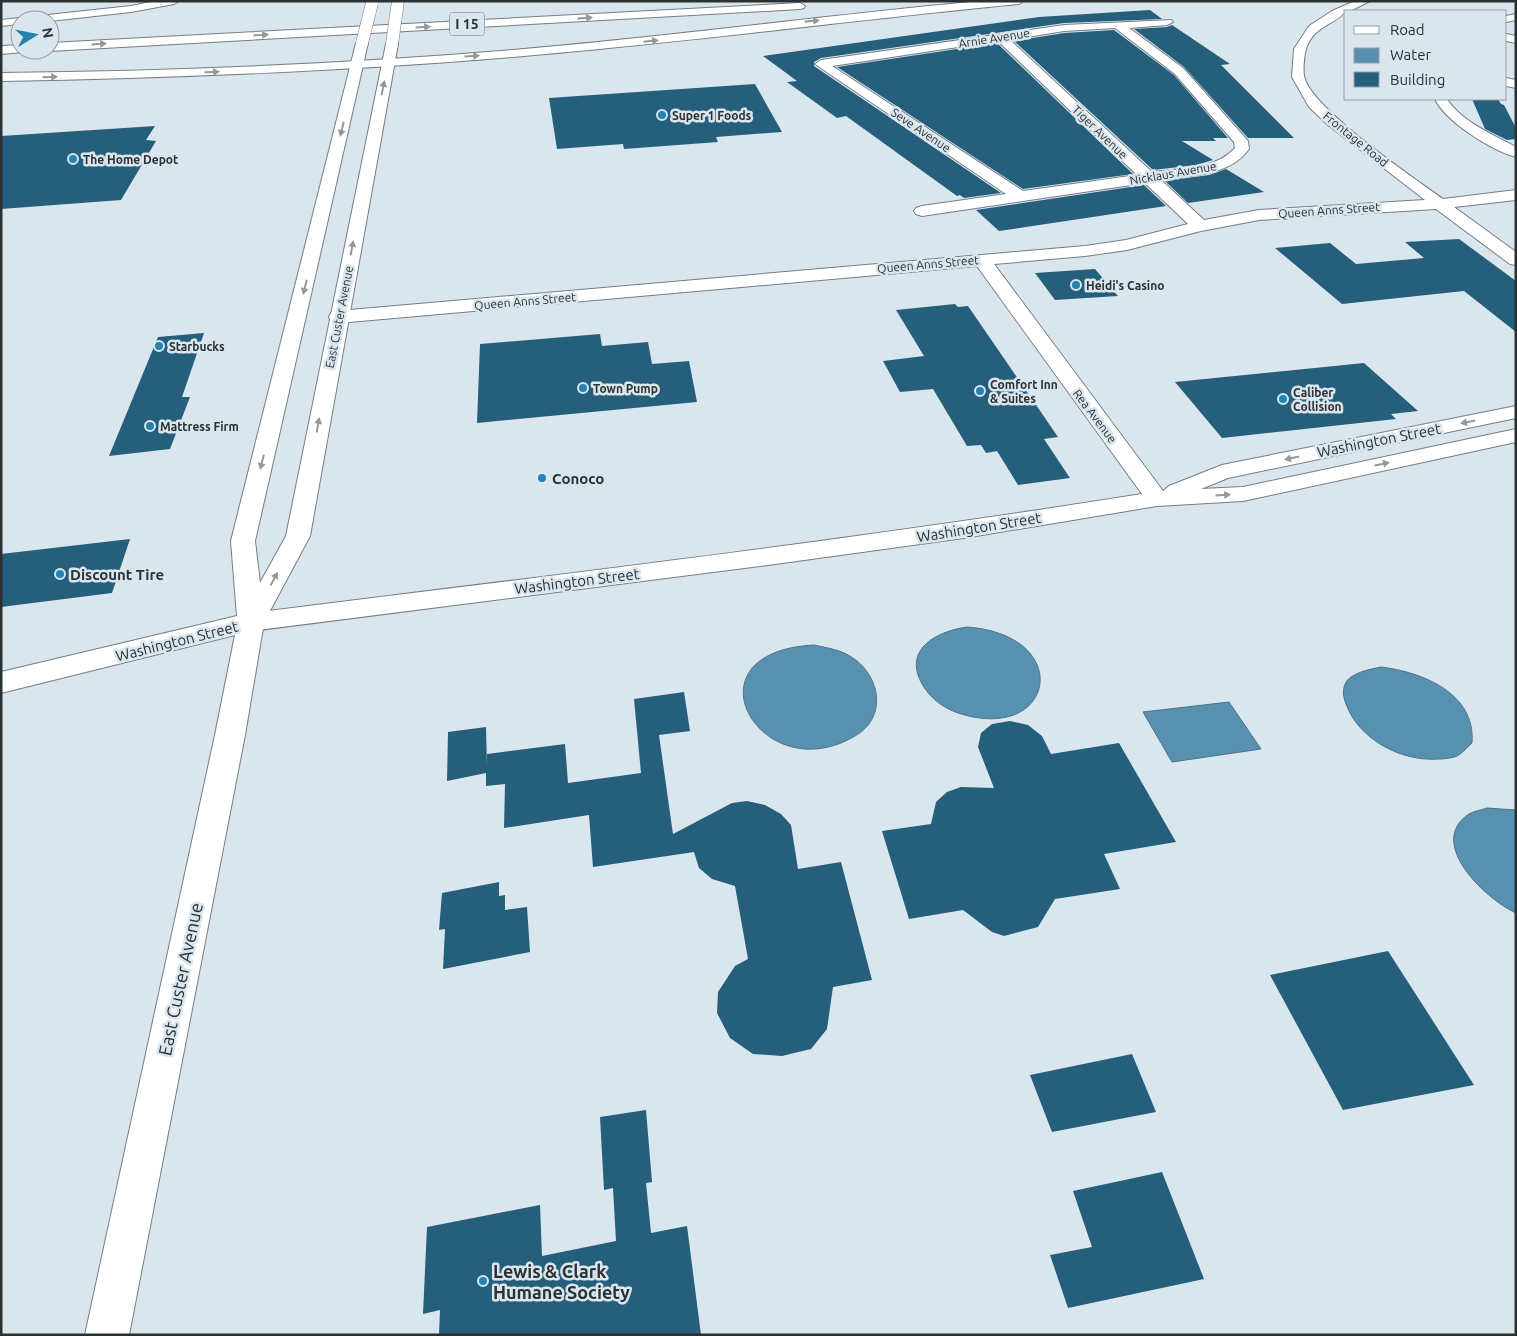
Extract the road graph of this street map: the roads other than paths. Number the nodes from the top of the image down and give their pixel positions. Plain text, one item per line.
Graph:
1 (174, 1) edge
2 (398, 1) edge
3 (1019, 1) edge
4 (1365, 1) edge
5 (372, 2) edge
6 (814, 5) dead end
7 (409, 13) dead end
8 (60, 17) edge
9 (355, 17) dead end
10 (1167, 22) dead end
11 (1118, 25) junction
12 (1000, 38) junction
13 (60, 46) edge
14 (390, 53) junction
15 (821, 64) joint
16 (357, 65) junction
17 (1, 77) edge
18 (1441, 100) edge
19 (1516, 153) edge
20 (1147, 177) junction
21 (1516, 195) edge
22 (1020, 196) junction
23 (1439, 204) junction
24 (922, 211) dead end
25 (1200, 226) junction
26 (981, 260) junction
27 (1515, 260) edge
28 (338, 317) junction
29 (1516, 412) edge
30 (1516, 435) edge
31 (1157, 499) junction
32 (251, 622) junction
33 (1, 684) edge
34 (106, 1335) edge

1 - 8 main road
2 - 14 main road, East Custer Avenue, bridge
14 -> 3 main road
4 - 23 main road, Frontage Road
5 - 16 main road, East Custer Avenue, bridge
13 -> 6 main road, I 15
7 - 9 main road
10 - 11 main road, Arnie Avenue
11 - 12 main road, Arnie Avenue
11 - 20 main road, Nicklaus Avenue
12 - 15 main road, Arnie Avenue
12 - 20 main road, Tiger Avenue
14 - 16 main road
28 -> 14 main road, East Custer Avenue
15 - 22 main road, Seve Avenue
17 -> 16 main road
16 -> 32 main road, East Custer Avenue
18 - 19 main road
20 - 22 main road, Nicklaus Avenue
20 - 25 main road, Tiger Avenue
21 - 23 main road, Queen Anns Street
22 - 24 main road, Nicklaus Avenue
23 - 25 main road, Queen Anns Street
23 - 27 main road, Frontage Road
25 - 26 main road, Queen Anns Street
26 - 28 main road, Queen Anns Street
26 - 31 main road, Rea Avenue
32 -> 28 main road, East Custer Avenue
29 -> 31 main road, Washington Street
31 -> 30 main road, Washington Street
31 - 32 main road, Washington Street
32 - 33 main road, Washington Street
32 - 34 main road, East Custer Avenue

